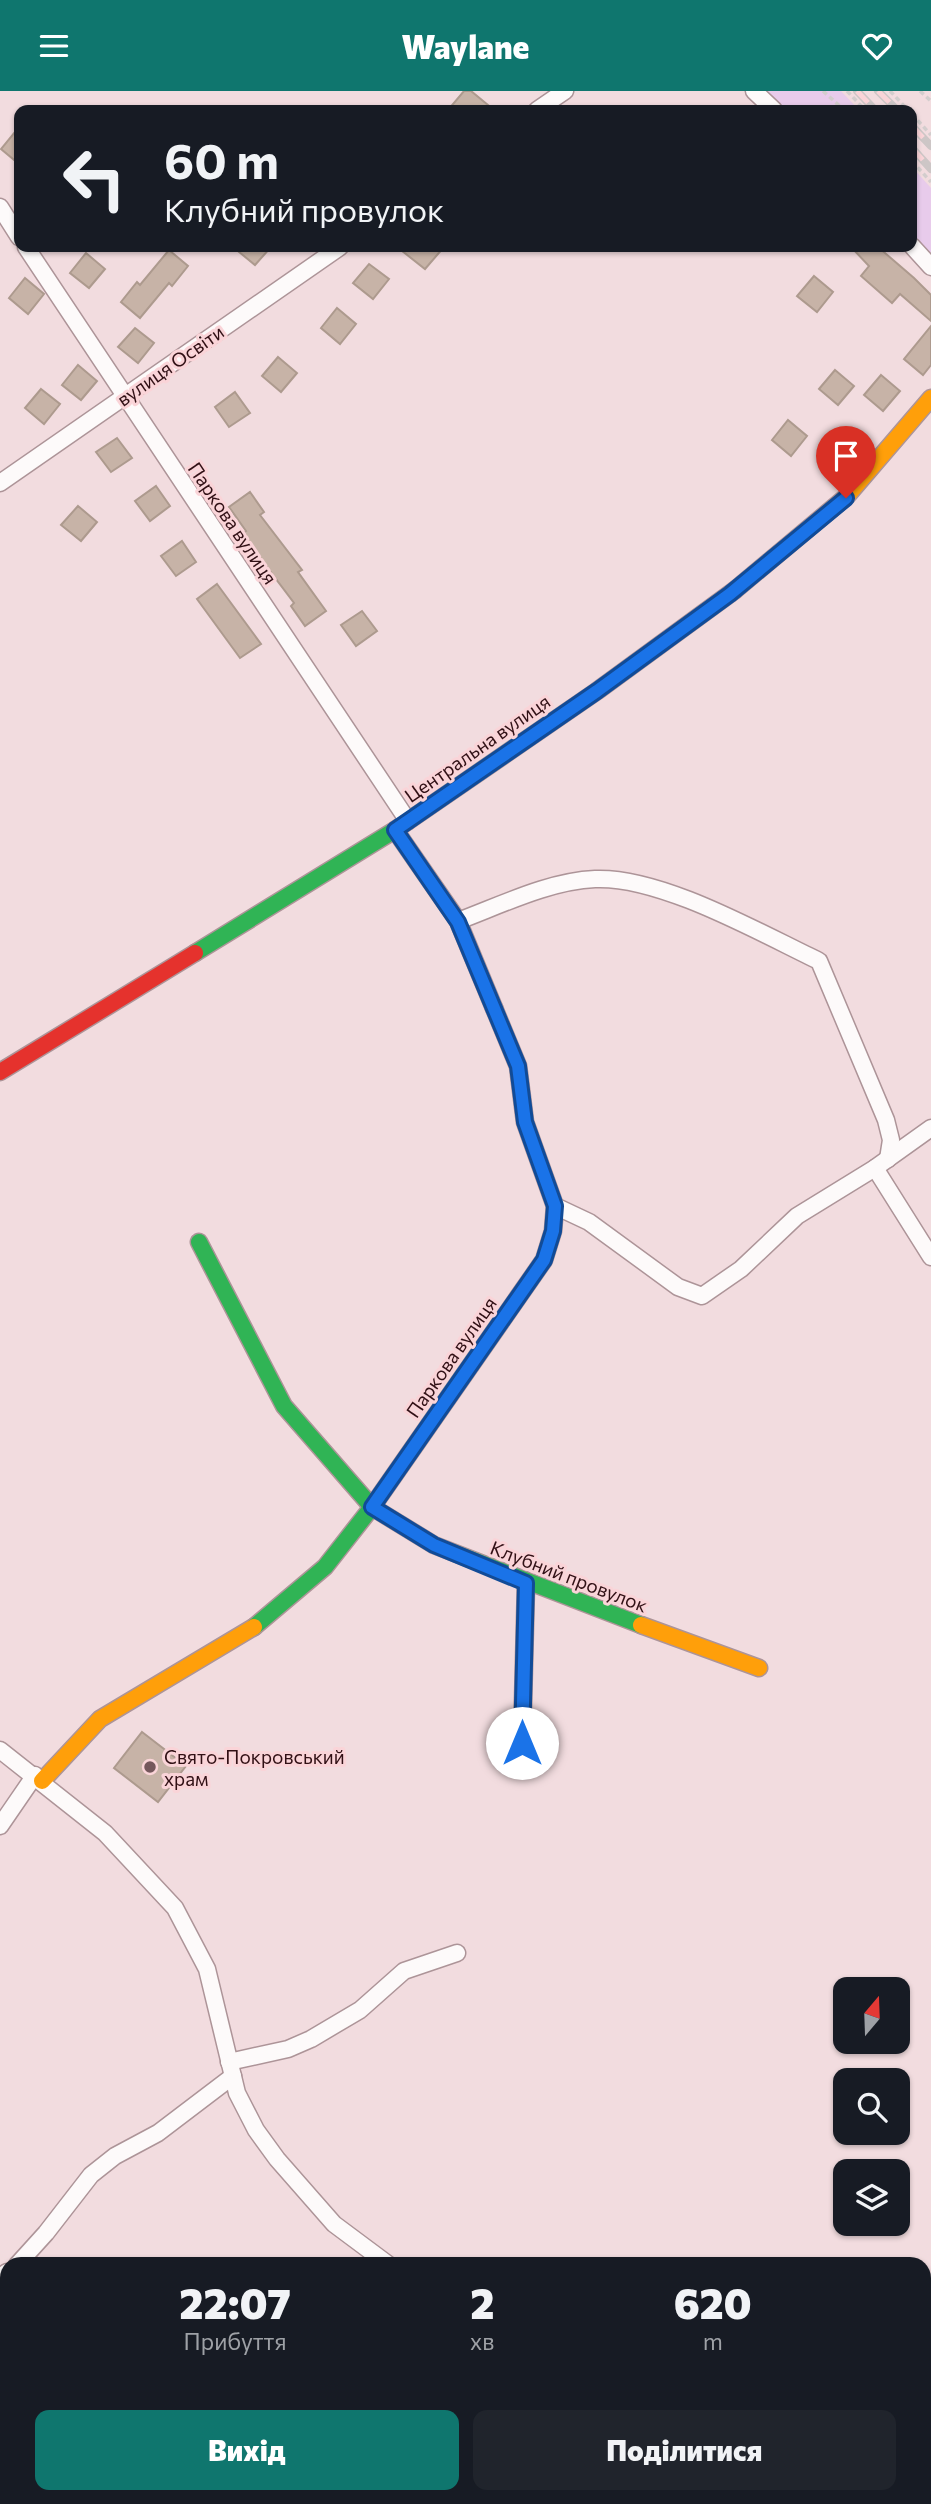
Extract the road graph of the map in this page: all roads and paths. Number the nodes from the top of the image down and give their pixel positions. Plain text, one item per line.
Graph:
1 (565, 91) edge
2 (754, 91) edge
3 (822, 91) edge
4 (847, 91) edge
5 (890, 91) edge
6 (920, 91) edge
7 (931, 101) edge
8 (544, 105) edge
9 (769, 105) edge
10 (838, 105) edge
11 (860, 105) edge
12 (903, 105) edge
13 (917, 120) edge
14 (931, 135) edge
15 (917, 169) edge
16 (931, 182) edge
17 (0, 207) edge
18 (14, 229) edge
19 (29, 252) edge
20 (333, 252) edge
21 (917, 252) edge
22 (931, 267) edge
23 (124, 397) junction
24 (931, 398) edge
25 (0, 483) edge
26 (401, 825) junction
27 (458, 922) junction
28 (0, 1072) edge
29 (931, 1128) edge
30 (881, 1163) junction
31 (555, 1206) junction
32 (199, 1243) dead end
33 (931, 1257) edge
34 (372, 1507) junction
35 (526, 1583) junction
36 (759, 1668) dead end
37 (522, 1743) dead end
38 (0, 1750) edge
39 (38, 1778) junction
40 (0, 1826) edge
41 (457, 1952) dead end
42 (231, 2069) junction
43 (25, 2257) edge
44 (378, 2257) edge

1 - 8 street
2 - 9 street
3 - 10 path
4 - 11 path
5 - 12 path
6 - 7 path
13 - 14 path
15 - 16 path
17 - 18 street
19 - 23 street, Паркова вулиця
20 - 23 street, вулиця Освіти
21 - 22 street
23 - 25 street, вулиця Освіти
23 - 26 street, Паркова вулиця
24 - 26 street, Центральна вулиця
26 - 27 street, Паркова вулиця
26 - 28 street, Центральна вулиця
27 - 30 street
27 - 31 street, Паркова вулиця
29 - 30 street
30 - 31 street
30 - 33 street
31 - 34 street, Паркова вулиця
32 - 34 street, Клубний провулок
34 - 35 street, Клубний провулок
34 - 39 street, Паркова вулиця
35 - 36 street, Клубний провулок
35 - 37 street
38 - 39 street
39 - 40 street, Паркова вулиця
39 - 42 street
41 - 42 street
42 - 43 street
42 - 44 street

